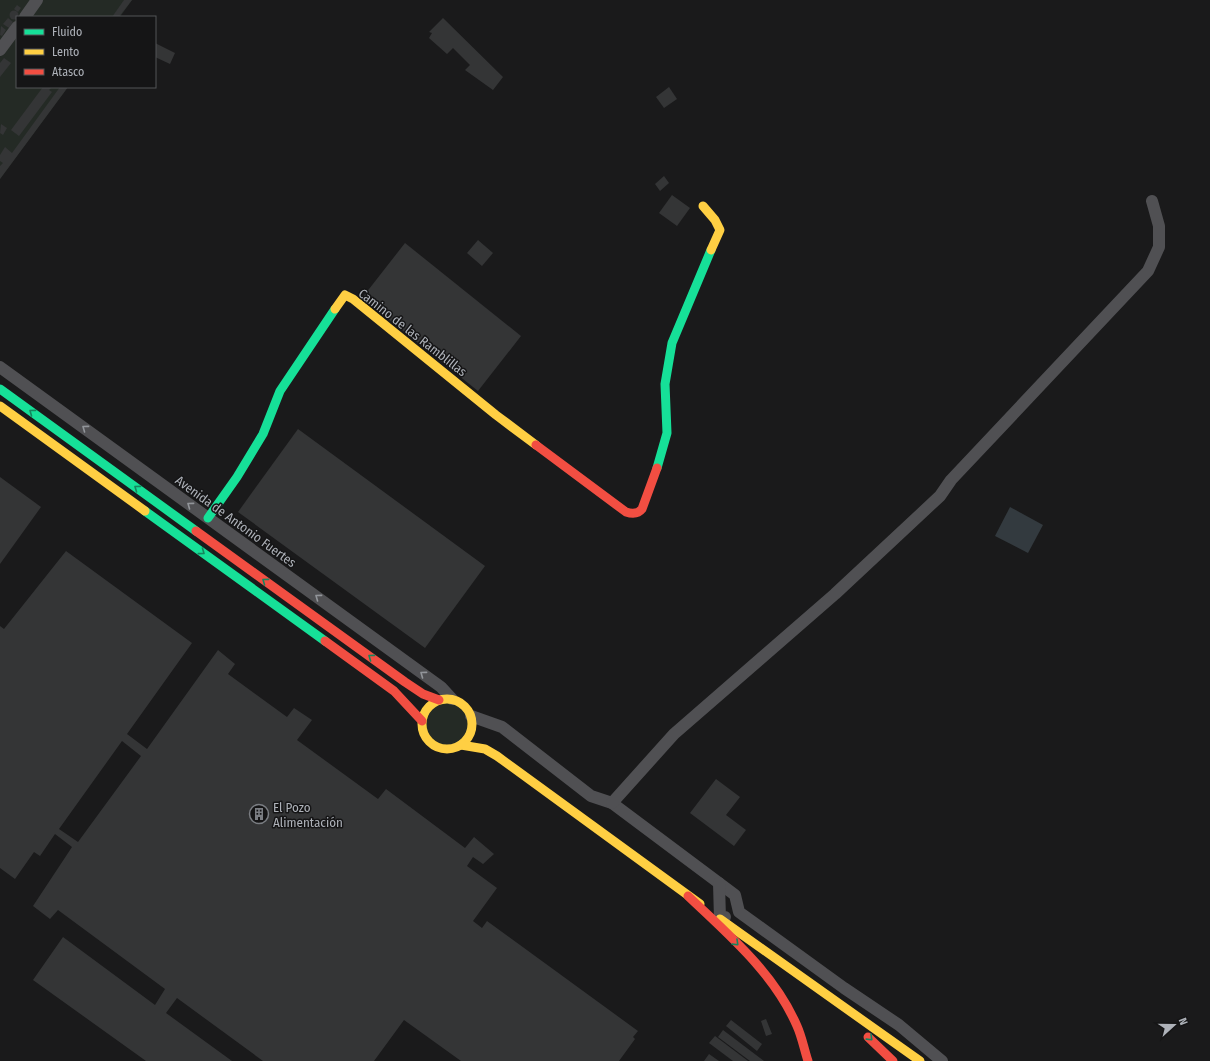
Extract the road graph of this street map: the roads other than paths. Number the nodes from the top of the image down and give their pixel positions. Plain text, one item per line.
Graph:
1 (37, 0) edge
2 (26, 16) edge
3 (16, 28) edge
4 (0, 50) edge
5 (1152, 201) dead end
6 (703, 206) dead end
7 (0, 367) edge
8 (0, 389) edge
9 (0, 406) edge
10 (208, 518) junction
11 (452, 699) junction
12 (439, 700) junction
13 (472, 720) junction
14 (422, 721) junction
15 (461, 745) junction
16 (497, 756) junction
17 (612, 804) junction
18 (719, 883) junction
19 (688, 896) junction
20 (740, 912) junction
21 (720, 919) junction
22 (811, 982) junction
23 (876, 1028) junction
24 (808, 1061) edge
25 (893, 1061) edge
26 (912, 1061) edge
27 (920, 1061) edge
28 (942, 1061) edge

1 - 2 street
3 - 4 street
5 - 17 street
6 - 10 main road, Camino de las Ramblillas
10 -> 7 street, Avenida de Antonio Fuertes
12 -> 8 main road
9 -> 14 main road
11 -> 10 street, Avenida de Antonio Fuertes
11 - 12 main road
11 - 13 main road
12 - 14 main road
13 - 15 main road
13 - 16 main road
13 - 17 street
14 - 15 main road
15 - 16 main road
16 - 19 main road
17 - 18 street
18 - 20 street
18 - 21 street
19 - 21 main road
19 -> 24 main road
20 - 21 street
20 - 28 street
21 - 22 main road
22 - 23 main road
22 -> 25 main road
23 - 26 main road
23 - 27 main road

